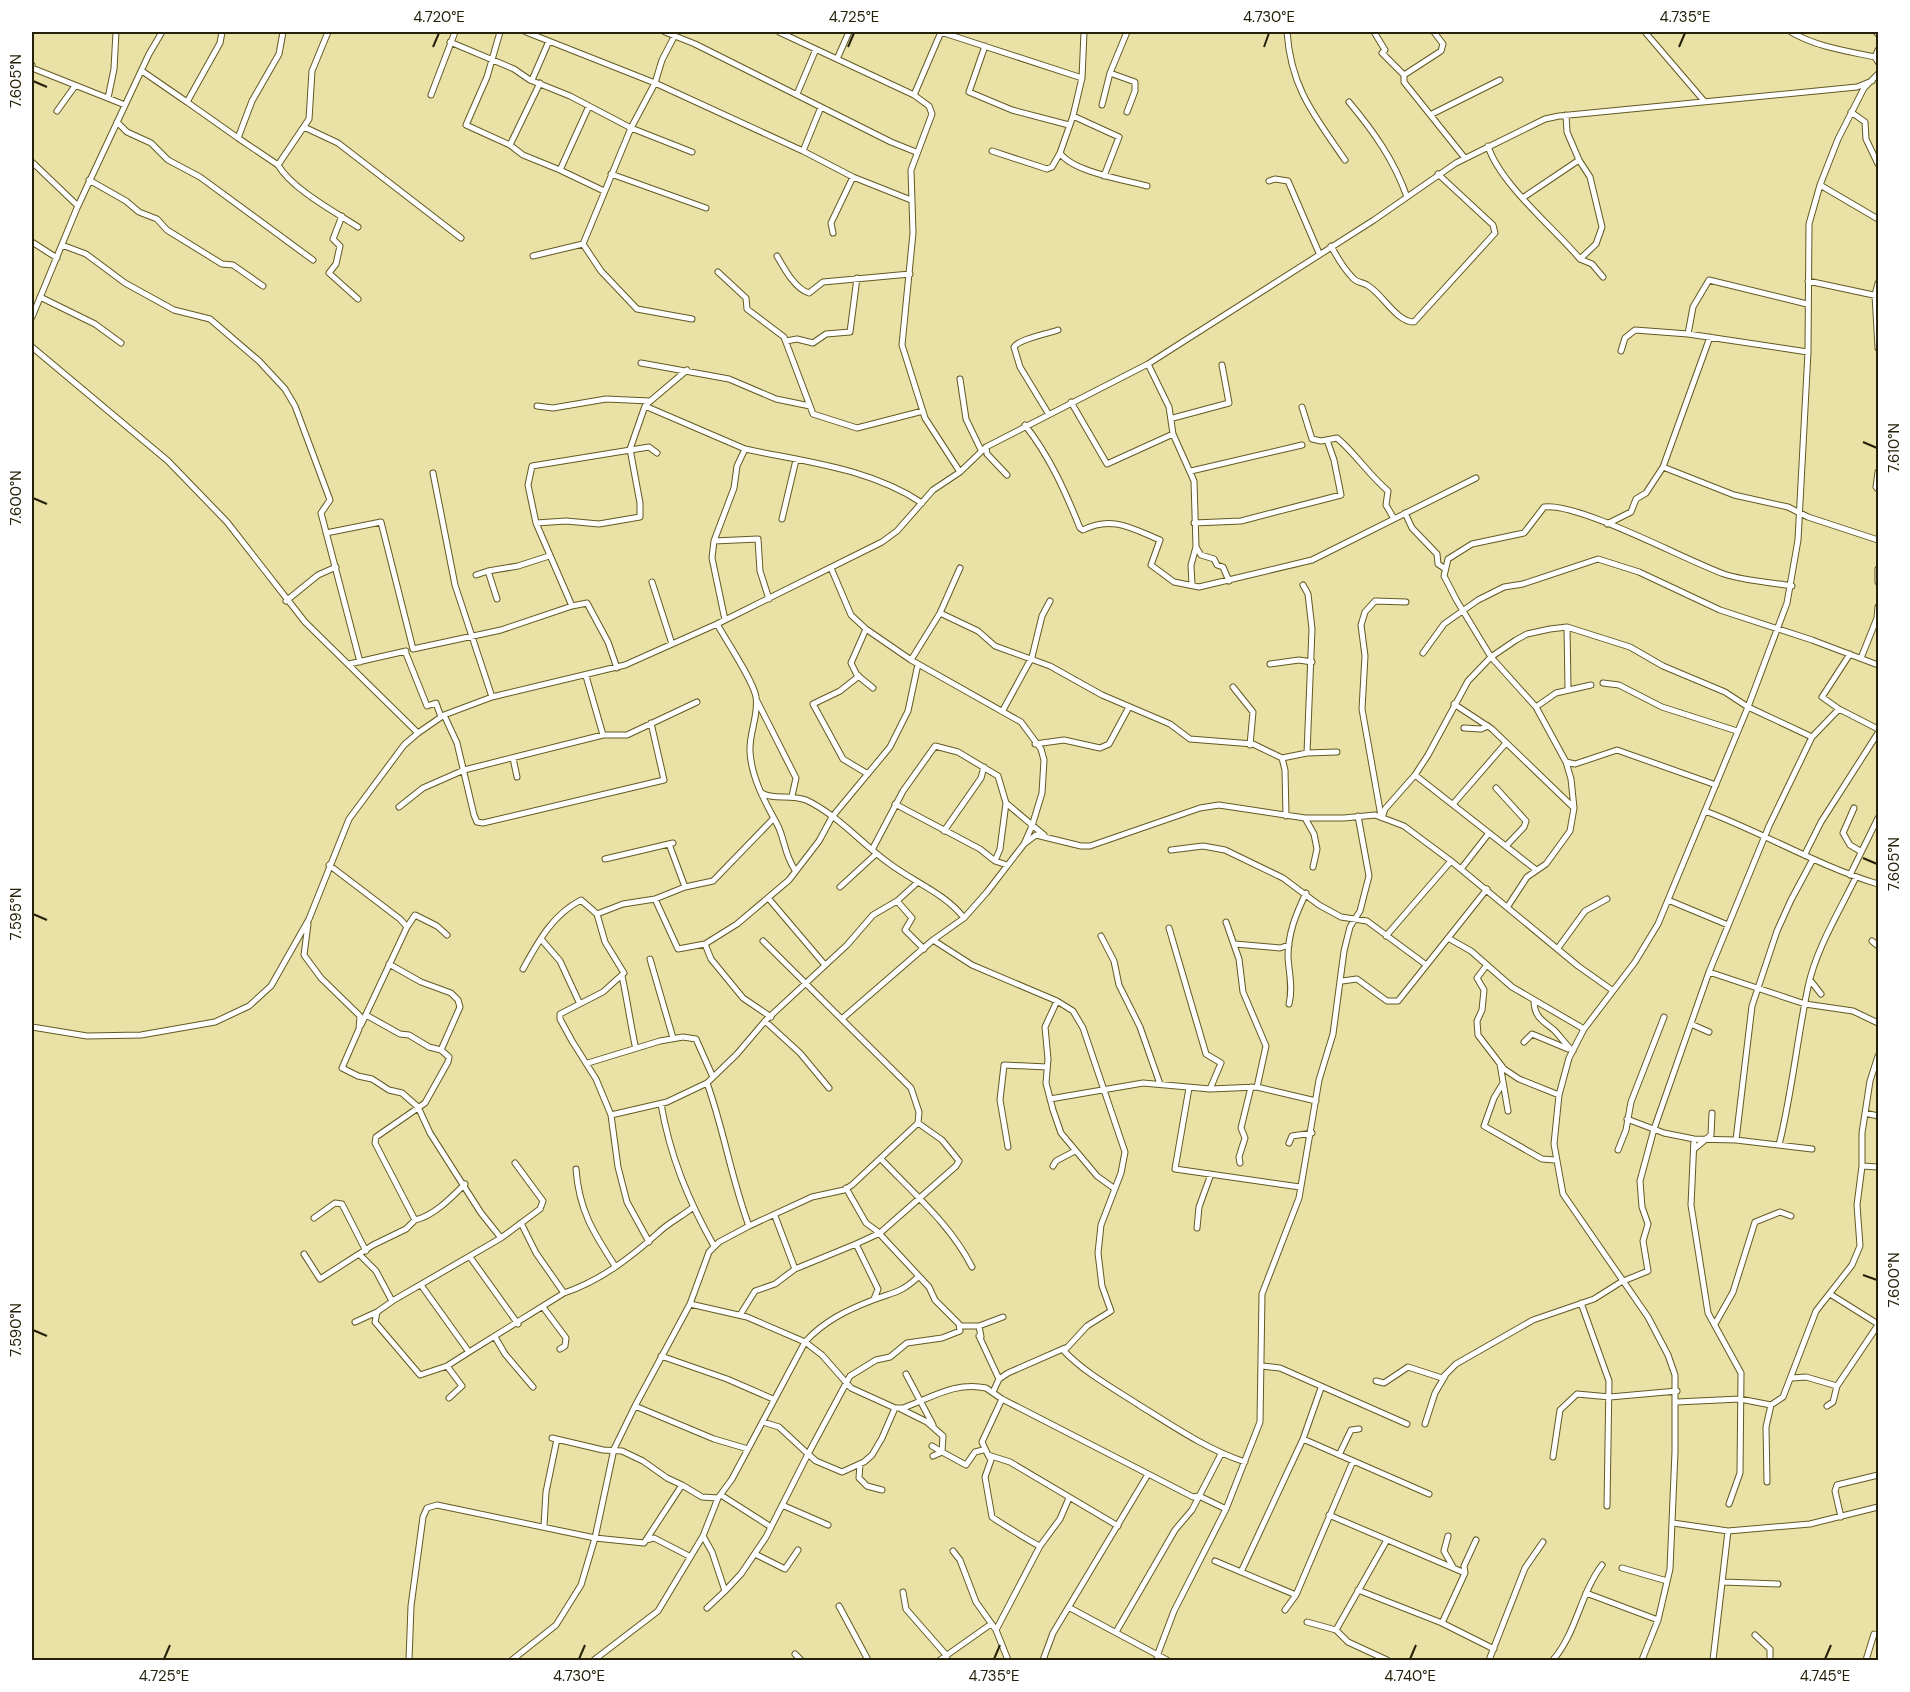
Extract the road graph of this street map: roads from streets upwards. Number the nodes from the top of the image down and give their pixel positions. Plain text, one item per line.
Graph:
1 (116, 32) edge
2 (162, 32) edge
3 (222, 32) edge
4 (283, 32) edge
5 (328, 32) edge
6 (455, 32) edge
7 (500, 32) edge
8 (531, 32) edge
9 (666, 32) edge
10 (779, 32) edge
11 (849, 32) edge
12 (941, 32) edge
13 (1084, 32) edge
14 (1127, 32) edge
15 (1287, 32) edge
16 (1374, 32) edge
17 (1434, 32) edge
18 (1645, 32) edge
19 (1791, 32) edge
20 (790, 34) edge
21 (675, 35) junction
22 (549, 40) junction
23 (450, 42) junction
24 (985, 46) junction
25 (816, 49) junction
26 (1878, 50) edge
27 (837, 59) junction
28 (1877, 59) edge
29 (492, 60) junction
30 (32, 65) edge
31 (141, 71) junction
32 (1110, 73) junction
33 (1878, 73) edge
34 (1404, 75) junction
35 (1082, 78) junction
36 (532, 80) junction
37 (1500, 80) dead end
38 (1872, 81) junction
39 (540, 83) junction
40 (655, 83) junction
41 (75, 86) junction
42 (1878, 86) edge
43 (797, 94) junction
44 (431, 95) dead end
45 (914, 95) junction
46 (108, 98) junction
47 (1704, 101) junction
48 (187, 102) junction
49 (1349, 102) dead end
50 (125, 105) junction
51 (1102, 105) dead end
52 (589, 106) junction
53 (821, 107) junction
54 (57, 111) dead end
55 (1127, 112) dead end
56 (1851, 112) junction
57 (1432, 114) junction
58 (1566, 115) junction
59 (1073, 116) junction
60 (117, 122) junction
61 (1069, 125) junction
62 (304, 127) junction
63 (631, 128) junction
64 (238, 138) junction
65 (510, 145) junction
66 (1488, 146) junction
67 (992, 151) dead end
68 (692, 152) dead end
69 (803, 152) junction
70 (916, 152) junction
71 (1060, 153) junction
72 (1464, 157) junction
73 (1345, 160) dead end
74 (1579, 160) junction
75 (32, 162) edge
76 (1878, 164) edge
77 (278, 165) junction
78 (560, 170) junction
79 (611, 174) junction
80 (1438, 174) junction
81 (1104, 176) junction
82 (853, 177) junction
83 (89, 180) junction
84 (1269, 182) dead end
85 (1820, 185) junction
86 (1147, 186) dead end
87 (604, 191) junction
88 (1407, 197) junction
89 (1524, 197) junction
90 (911, 200) junction
91 (78, 206) junction
92 (706, 208) dead end
93 (342, 216) junction
94 (1878, 219) edge
95 (358, 227) dead end
96 (833, 233) dead end
97 (461, 238) dead end
98 (32, 242) edge
99 (583, 244) junction
100 (62, 245) junction
101 (1331, 246) junction
102 (1319, 252) junction
103 (533, 256) dead end
104 (777, 256) dead end
105 (57, 258) junction
106 (1580, 259) junction
107 (313, 260) dead end
108 (718, 272) dead end
109 (910, 274) junction
110 (1603, 277) dead end
111 (857, 278) junction
112 (1808, 281) junction
113 (1878, 283) edge
114 (263, 286) dead end
115 (1877, 296) edge
116 (40, 297) junction
117 (358, 299) dead end
118 (1807, 304) junction
119 (32, 317) edge
120 (692, 320) dead end
121 (1058, 330) dead end
122 (1688, 334) junction
123 (1710, 337) junction
124 (786, 341) junction
125 (121, 343) dead end
126 (32, 347) edge
127 (1878, 348) edge
128 (1621, 351) dead end
129 (1808, 352) junction
130 (641, 363) dead end
131 (1148, 364) junction
132 (1222, 365) dead end
133 (687, 370) junction
134 (960, 379) dead end
135 (650, 401) junction
136 (1071, 402) junction
137 (537, 406) dead end
138 (645, 406) junction
139 (810, 406) junction
140 (1302, 407) dead end
141 (922, 411) junction
142 (1048, 413) junction
143 (1173, 418) junction
144 (1025, 425) junction
145 (1173, 434) junction
146 (1327, 440) junction
147 (1302, 445) dead end
148 (630, 449) junction
149 (745, 449) junction
150 (983, 449) junction
151 (657, 453) dead end
152 (796, 460) junction
153 (1663, 467) junction
154 (1191, 471) junction
155 (960, 472) junction
156 (1878, 472) edge
157 (433, 473) dead end
158 (1007, 475) dead end
159 (1476, 478) dead end
160 (1878, 489) edge
161 (922, 503) junction
162 (1799, 512) junction
163 (1405, 513) junction
164 (1393, 516) dead end
165 (782, 519) dead end
166 (1194, 523) junction
167 (536, 524) junction
168 (1607, 524) junction
169 (326, 533) junction
170 (1878, 540) edge
171 (714, 541) junction
172 (1196, 548) junction
173 (549, 556) junction
174 (336, 567) junction
175 (960, 567) dead end
176 (831, 568) junction
177 (1444, 568) junction
178 (1878, 569) edge
179 (488, 571) junction
180 (476, 575) dead end
181 (1229, 581) junction
182 (652, 582) dead end
183 (1878, 582) edge
184 (1192, 585) junction
185 (1303, 585) dead end
186 (1791, 586) junction
187 (769, 598) junction
188 (497, 599) dead end
189 (286, 601) junction
190 (1050, 601) dead end
191 (1406, 602) dead end
192 (572, 606) junction
193 (1878, 607) edge
194 (1462, 612) junction
195 (940, 613) junction
196 (725, 620) junction
197 (717, 624) junction
198 (1567, 627) junction
199 (866, 629) junction
200 (1778, 629) junction
201 (471, 636) junction
202 (672, 644) junction
203 (413, 650) junction
204 (405, 651) junction
205 (1423, 654) dead end
206 (1850, 654) junction
207 (1032, 657) junction
208 (1491, 657) junction
209 (1861, 658) junction
210 (911, 660) junction
211 (360, 662) junction
212 (1312, 663) junction
213 (349, 664) junction
214 (918, 664) junction
215 (1270, 664) dead end
216 (1878, 665) edge
217 (617, 668) junction
218 (586, 676) junction
219 (859, 676) junction
220 (1603, 683) dead end
221 (1591, 685) dead end
222 (1233, 687) dead end
223 (873, 688) dead end
224 (1568, 688) junction
225 (492, 698) junction
226 (756, 699) junction
227 (698, 702) dead end
228 (1454, 704) junction
229 (1129, 707) junction
230 (1536, 707) junction
231 (1748, 707) junction
232 (1839, 709) junction
233 (1003, 710) junction
234 (443, 716) junction
235 (651, 723) junction
236 (1488, 726) junction
237 (1464, 728) dead end
238 (1737, 731) junction
239 (1878, 731) edge
240 (418, 733) junction
241 (603, 735) junction
242 (1812, 737) junction
243 (1506, 743) junction
244 (1035, 744) junction
245 (1250, 745) junction
246 (1338, 752) dead end
247 (1307, 753) junction
248 (513, 758) junction
249 (1282, 759) junction
250 (1566, 762) junction
251 (984, 767) junction
252 (464, 770) junction
253 (868, 774) junction
254 (1415, 775) junction
255 (517, 777) dead end
256 (1716, 785) junction
257 (1496, 788) dead end
258 (759, 789) junction
259 (792, 796) junction
260 (1006, 803) junction
261 (1454, 803) junction
262 (895, 804) junction
263 (399, 807) dead end
264 (1574, 808) junction
265 (1854, 808) dead end
266 (1705, 811) junction
267 (1286, 816) junction
268 (1358, 816) junction
269 (832, 818) junction
270 (1305, 818) junction
271 (1382, 818) junction
272 (1878, 818) edge
273 (773, 819) junction
274 (1032, 826) junction
275 (944, 831) junction
276 (1489, 834) junction
277 (1767, 837) junction
278 (1048, 838) junction
279 (1024, 844) junction
280 (1506, 846) junction
281 (1171, 850) dead end
282 (874, 851) junction
283 (1860, 851) junction
284 (1805, 854) junction
285 (605, 859) dead end
286 (1813, 859) junction
287 (995, 861) junction
288 (1451, 861) junction
289 (329, 865) junction
290 (1007, 865) junction
291 (1313, 867) dead end
292 (1461, 869) junction
293 (1535, 869) junction
294 (795, 870) junction
295 (1853, 876) junction
296 (918, 882) junction
297 (1878, 884) edge
298 (685, 887) junction
299 (840, 887) dead end
300 (1487, 889) junction
301 (1306, 893) junction
302 (656, 899) junction
303 (769, 899) junction
304 (1607, 899) dead end
305 (1668, 900) junction
306 (897, 901) junction
307 (1508, 906) junction
308 (597, 914) junction
309 (964, 918) junction
310 (309, 919) junction
311 (1356, 920) junction
312 (1226, 922) dead end
313 (1728, 925) junction
314 (407, 927) junction
315 (1169, 928) dead end
316 (447, 936) dead end
317 (1101, 936) dead end
318 (1386, 936) junction
319 (1448, 938) junction
320 (541, 939) junction
321 (933, 940) junction
322 (763, 941) dead end
323 (1289, 942) junction
324 (1872, 942) dead end
325 (705, 944) junction
326 (1235, 944) junction
327 (1878, 946) edge
328 (1558, 948) junction
329 (924, 949) junction
330 (291, 950) junction
331 (304, 955) junction
332 (650, 959) dead end
333 (389, 964) junction
334 (1425, 964) junction
335 (825, 965) junction
336 (1486, 966) junction
337 (523, 969) dead end
338 (1709, 972) junction
339 (622, 976) junction
340 (1810, 980) junction
341 (1342, 981) junction
342 (804, 984) junction
343 (611, 986) junction
344 (625, 990) junction
345 (1612, 990) junction
346 (1757, 990) junction
347 (1821, 994) dead end
348 (1534, 1000) junction
349 (1057, 1001) junction
350 (579, 1002) junction
351 (1289, 1004) dead end
352 (1805, 1004) junction
353 (366, 1015) junction
354 (1665, 1017) dead end
355 (843, 1018) junction
356 (768, 1019) junction
357 (1878, 1023) edge
358 (1693, 1025) junction
359 (32, 1027) edge
360 (359, 1029) junction
361 (1584, 1029) junction
362 (1709, 1032) dead end
363 (673, 1038) junction
364 (1524, 1042) dead end
365 (635, 1045) dead end
366 (441, 1050) junction
367 (1572, 1051) junction
368 (1878, 1056) edge
369 (588, 1063) junction
370 (1500, 1064) junction
371 (1047, 1067) junction
372 (712, 1075) dead end
373 (707, 1083) junction
374 (1503, 1083) junction
375 (1160, 1084) junction
376 (1254, 1087) junction
377 (829, 1088) dead end
378 (1189, 1088) junction
379 (1210, 1089) junction
380 (1105, 1092) junction
381 (1559, 1095) junction
382 (1050, 1099) junction
383 (1316, 1101) junction
384 (661, 1104) junction
385 (418, 1107) junction
386 (1508, 1111) dead end
387 (1712, 1113) dead end
388 (1865, 1113) junction
389 (611, 1115) junction
390 (1878, 1116) edge
391 (1627, 1119) junction
392 (918, 1123) junction
393 (1654, 1130) junction
394 (1312, 1133) junction
395 (1708, 1138) junction
396 (1694, 1139) junction
397 (1736, 1140) junction
398 (1289, 1143) dead end
399 (1779, 1145) junction
400 (1008, 1147) dead end
401 (1694, 1149) junction
402 (1812, 1149) dead end
403 (1618, 1150) dead end
404 (1075, 1151) junction
405 (881, 1159) junction
406 (1555, 1160) junction
407 (516, 1163) dead end
408 (1240, 1163) dead end
409 (1053, 1166) dead end
410 (1862, 1166) junction
411 (1878, 1167) edge
412 (576, 1169) dead end
413 (1211, 1174) junction
414 (465, 1184) junction
415 (1300, 1186) junction
416 (846, 1188) junction
417 (1115, 1189) junction
418 (920, 1198) junction
419 (692, 1208) junction
420 (775, 1216) junction
421 (1791, 1216) dead end
422 (314, 1218) dead end
423 (415, 1220) junction
424 (521, 1222) junction
425 (749, 1226) junction
426 (1197, 1228) dead end
427 (880, 1233) junction
428 (501, 1238) junction
429 (649, 1242) junction
430 (856, 1244) junction
431 (714, 1246) junction
432 (366, 1251) junction
433 (304, 1254) dead end
434 (360, 1255) junction
435 (470, 1257) junction
436 (615, 1266) junction
437 (972, 1267) dead end
438 (795, 1269) junction
439 (918, 1277) junction
440 (1621, 1282) junction
441 (422, 1285) junction
442 (564, 1293) junction
443 (1830, 1294) junction
444 (873, 1300) junction
445 (392, 1301) junction
446 (1581, 1303) junction
447 (690, 1304) junction
448 (543, 1307) junction
449 (377, 1312) junction
450 (740, 1316) junction
451 (1003, 1317) dead end
452 (355, 1322) dead end
453 (518, 1324) junction
454 (1715, 1324) junction
455 (1878, 1324) edge
456 (960, 1326) junction
457 (979, 1326) junction
458 (495, 1337) junction
459 (805, 1342) junction
460 (1065, 1348) junction
461 (560, 1349) dead end
462 (469, 1352) junction
463 (661, 1356) junction
464 (447, 1366) junction
465 (1262, 1366) junction
466 (906, 1374) dead end
467 (1445, 1375) junction
468 (1792, 1378) junction
469 (999, 1379) junction
470 (845, 1381) junction
471 (1376, 1381) dead end
472 (1838, 1386) junction
473 (532, 1388) dead end
474 (1321, 1388) junction
475 (1677, 1391) junction
476 (993, 1392) junction
477 (1610, 1397) junction
478 (449, 1398) dead end
479 (1002, 1399) junction
480 (1740, 1399) junction
481 (773, 1400) junction
482 (921, 1401) junction
483 (1677, 1402) junction
484 (1771, 1405) junction
485 (635, 1406) junction
486 (1827, 1406) dead end
487 (898, 1408) junction
488 (763, 1422) junction
489 (1407, 1424) dead end
490 (1425, 1424) dead end
491 (933, 1426) junction
492 (1359, 1429) dead end
493 (1303, 1439) junction
494 (932, 1446) dead end
495 (748, 1449) junction
496 (614, 1451) junction
497 (942, 1452) junction
498 (986, 1452) junction
499 (808, 1454) junction
500 (1221, 1454) junction
501 (1340, 1455) junction
502 (933, 1456) dead end
503 (1553, 1457) dead end
504 (1353, 1461) junction
505 (1245, 1462) junction
506 (860, 1464) junction
507 (1878, 1475) edge
508 (1147, 1476) junction
509 (1767, 1482) dead end
510 (682, 1485) junction
511 (882, 1490) dead end
512 (1429, 1494) dead end
513 (1199, 1496) junction
514 (719, 1497) junction
515 (1070, 1498) junction
516 (782, 1504) junction
517 (1729, 1504) dead end
518 (1607, 1506) dead end
519 (1878, 1507) edge
520 (1226, 1509) junction
521 (1329, 1515) junction
522 (1841, 1518) junction
523 (1108, 1520) junction
524 (1673, 1523) junction
525 (828, 1525) dead end
526 (544, 1526) junction
527 (1118, 1526) junction
528 (771, 1527) junction
529 (1728, 1531) junction
530 (1113, 1533) junction
531 (703, 1536) junction
532 (1448, 1536) dead end
533 (595, 1538) junction
534 (646, 1540) junction
535 (1387, 1540) junction
536 (1476, 1540) dead end
537 (1543, 1542) dead end
538 (1040, 1546) junction
539 (798, 1550) dead end
540 (953, 1551) dead end
541 (755, 1554) junction
542 (689, 1556) junction
543 (1215, 1561) dead end
544 (1602, 1565) dead end
545 (1453, 1568) junction
546 (1622, 1569) dead end
547 (1241, 1572) junction
548 (1465, 1573) junction
549 (1667, 1581) junction
550 (1723, 1582) junction
551 (1778, 1584) dead end
552 (1358, 1590) junction
553 (724, 1591) junction
554 (903, 1592) dead end
555 (1586, 1593) junction
556 (1296, 1595) junction
557 (839, 1606) dead end
558 (707, 1608) dead end
559 (1070, 1608) junction
560 (1285, 1610) dead end
561 (1658, 1620) junction
562 (1307, 1622) dead end
563 (1442, 1623) junction
564 (991, 1624) junction
565 (996, 1630) junction
566 (1336, 1630) junction
567 (1116, 1632) junction
568 (1874, 1634) dead end
569 (1755, 1635) dead end
570 (1494, 1649) junction
571 (795, 1654) dead end
572 (948, 1656) junction
573 (1157, 1656) junction
574 (1046, 1659) edge
575 (409, 1660) edge
576 (512, 1660) edge
577 (594, 1660) edge
578 (801, 1660) edge
579 (868, 1660) edge
580 (940, 1660) edge
581 (1008, 1660) edge
582 (1167, 1660) edge
583 (1387, 1660) edge
584 (1489, 1660) edge
585 (1553, 1660) edge
586 (1642, 1660) edge
587 (1713, 1660) edge
588 (1770, 1660) edge
589 (1866, 1660) edge

1 - 46 street
2 - 31 street
3 - 48 street
4 - 64 street
5 - 62 street
6 - 23 street
7 - 29 street
8 - 22 street
9 - 21 street
10 - 20 street
11 - 27 street
12 - 24 street
12 - 45 street
13 - 35 street
14 - 32 street
15 - 73 street
16 - 34 street
17 - 34 street
18 - 47 street
19 - 28 street
20 - 25 street
21 - 40 street
21 - 43 street
22 - 36 street
22 - 40 street
23 - 29 street
23 - 44 street
24 - 35 street
24 - 61 street
25 - 27 street
25 - 43 street
26 - 28 street
27 - 45 street
29 - 36 street
29 - 65 street
30 - 41 street
31 - 48 street
31 - 50 street
32 - 51 street
32 - 55 street
33 - 38 street
34 - 57 street
35 - 59 street
36 - 39 street
37 - 57 street
38 - 42 street
38 - 47 street
38 - 56 street
39 - 52 street
39 - 65 street
40 - 63 street
40 - 69 street
41 - 46 street
41 - 54 street
43 - 53 street
45 - 70 street
46 - 50 street
47 - 58 street
48 - 64 street
49 - 88 street
50 - 60 street
52 - 63 street
52 - 78 street
53 - 69 street
53 - 70 street
56 - 76 street
56 - 85 street
57 - 72 street
58 - 66 street
58 - 74 street
59 - 61 street
59 - 81 street
60 - 83 street
60 - 107 street
61 - 71 street
62 - 77 street
62 - 97 street
63 - 68 street
63 - 79 street
64 - 77 street
65 - 78 street
66 - 72 street
66 - 89 street
67 - 71 street
69 - 82 street
70 - 90 street
71 - 81 street
72 - 80 street
74 - 89 street
74 - 106 street
75 - 91 street
77 - 93 street
78 - 87 street
79 - 87 street
79 - 92 street
80 - 88 street
80 - 101 street
81 - 86 street
82 - 90 street
82 - 96 street
83 - 91 street
83 - 114 street
84 - 102 street
85 - 94 street
85 - 112 street
87 - 99 street
88 - 101 street
89 - 106 street
90 - 109 street
91 - 100 street
93 - 95 street
93 - 117 street
98 - 105 street
99 - 103 street
99 - 120 street
100 - 105 street
100 - 169 street
101 - 102 street
102 - 131 street
104 - 111 street
105 - 116 street
106 - 110 street
108 - 124 street
109 - 111 street
109 - 141 street
111 - 124 street
112 - 115 street
112 - 118 street
113 - 115 street
115 - 127 street
116 - 119 street
116 - 125 street
118 - 122 street
118 - 129 street
121 - 142 street
122 - 123 street
122 - 128 street
123 - 129 street
123 - 153 street
124 - 139 street
126 - 189 street
129 - 162 street
130 - 133 street
131 - 136 street
131 - 143 street
132 - 143 street
133 - 135 street
133 - 139 street
134 - 150 street
135 - 137 street
135 - 138 street
136 - 142 street
136 - 145 street
138 - 148 street
138 - 149 street
139 - 141 street
140 - 146 street
141 - 155 street
142 - 144 street
143 - 145 street
144 - 150 street
144 - 184 street
145 - 154 street
146 - 164 street
146 - 166 street
147 - 154 street
148 - 151 street
148 - 167 street
148 - 167 street
149 - 152 street
149 - 171 street
150 - 155 street
150 - 158 street
152 - 161 street
152 - 165 street
153 - 162 street
153 - 168 street
154 - 166 street
155 - 161 street
156 - 160 street
157 - 201 street
159 - 163 street
161 - 176 street
162 - 170 street
162 - 186 street
163 - 177 street
163 - 181 street
166 - 172 street
167 - 173 street
168 - 177 street
168 - 186 street
169 - 174 street
169 - 203 street
171 - 187 street
171 - 196 street
172 - 181 street
172 - 184 street
173 - 179 street
173 - 192 street
174 - 189 street
174 - 211 street
175 - 195 street
176 - 187 street
176 - 199 street
177 - 194 street
178 - 183 street
179 - 180 street
179 - 188 street
181 - 184 street
182 - 202 street
185 - 212 street
186 - 200 street
187 - 196 street
189 - 213 street
190 - 207 street
191 - 271 street
192 - 201 street
192 - 217 street
193 - 209 street
194 - 200 street
194 - 205 street
194 - 208 street
195 - 207 street
195 - 210 street
196 - 197 street
197 - 202 street
197 - 226 street
198 - 208 street
198 - 224 street
198 - 231 street
199 - 210 street
199 - 219 street
200 - 206 street
200 - 231 street
201 - 203 street
201 - 225 street
202 - 217 street
203 - 204 street
204 - 211 street
204 - 234 street
206 - 209 street
206 - 232 street
207 - 229 street
207 - 233 street
208 - 228 street
208 - 230 street
209 - 216 street
210 - 214 street
211 - 213 street
212 - 215 street
212 - 247 street
213 - 240 street
214 - 233 street
214 - 253 street
217 - 218 street
218 - 225 street
218 - 241 street
219 - 223 street
219 - 253 street
220 - 238 street
221 - 224 street
222 - 245 street
224 - 230 street
225 - 234 street
226 - 258 street
226 - 259 street
227 - 235 street
228 - 236 street
228 - 254 street
229 - 244 street
229 - 245 street
230 - 250 street
231 - 238 street
231 - 242 street
232 - 239 street
232 - 242 street
233 - 244 street
234 - 240 street
234 - 252 street
235 - 241 street
235 - 252 street
236 - 237 street
236 - 243 street
238 - 256 street
239 - 284 street
240 - 289 street
241 - 248 street
242 - 277 street
243 - 261 street
243 - 264 street
244 - 274 street
245 - 249 street
246 - 247 street
247 - 249 street
248 - 252 street
248 - 255 street
249 - 267 street
250 - 256 street
250 - 264 street
251 - 260 street
251 - 262 street
251 - 275 street
252 - 263 street
253 - 269 street
254 - 261 street
254 - 271 street
256 - 266 street
257 - 280 street
258 - 259 street
258 - 273 street
259 - 269 street
260 - 274 street
260 - 287 street
261 - 276 street
262 - 275 street
262 - 282 street
264 - 293 street
265 - 283 street
266 - 277 street
266 - 305 street
267 - 270 street
267 - 278 street
268 - 270 street
268 - 271 street
268 - 311 street
269 - 282 street
269 - 294 street
270 - 291 street
271 - 288 street
272 - 283 street
273 - 294 street
273 - 298 street
274 - 278 street
274 - 279 street
275 - 287 street
276 - 280 street
276 - 292 street
277 - 284 street
277 - 313 street
278 - 279 street
279 - 290 street
280 - 293 street
281 - 301 street
282 - 296 street
282 - 299 street
283 - 295 street
284 - 286 street
285 - 298 street
286 - 295 street
286 - 346 street
287 - 290 street
288 - 292 street
288 - 318 street
289 - 310 street
289 - 314 street
290 - 309 street
292 - 300 street
293 - 307 street
294 - 303 street
295 - 297 street
295 - 340 street
296 - 306 street
296 - 309 street
298 - 302 street
300 - 307 street
300 - 319 street
301 - 311 street
301 - 323 street
302 - 308 street
302 - 325 street
303 - 325 street
303 - 335 street
304 - 328 street
305 - 313 street
305 - 345 street
306 - 329 street
306 - 335 street
307 - 328 street
308 - 320 street
308 - 339 street
309 - 321 street
310 - 330 street
310 - 331 street
311 - 318 street
311 - 341 street
312 - 326 street
313 - 338 street
314 - 316 street
314 - 333 street
315 - 379 street
317 - 375 street
318 - 334 street
319 - 334 street
319 - 336 street
320 - 337 street
320 - 350 street
321 - 329 street
321 - 349 street
322 - 342 street
323 - 326 street
323 - 351 street
324 - 327 street
325 - 356 street
326 - 376 street
328 - 345 street
329 - 355 street
330 - 331 street
330 - 359 street
331 - 360 street
332 - 363 street
333 - 353 street
333 - 366 street
334 - 341 street
335 - 342 street
336 - 348 street
336 - 370 street
338 - 346 street
338 - 358 street
339 - 343 street
339 - 344 street
340 - 347 street
340 - 352 street
341 - 383 street
342 - 355 street
342 - 356 street
343 - 344 street
343 - 350 street
344 - 365 street
345 - 361 street
346 - 352 street
346 - 397 street
348 - 361 street
348 - 367 street
349 - 371 street
349 - 380 street
350 - 369 street
352 - 357 street
352 - 399 street
353 - 360 street
353 - 366 street
354 - 391 street
355 - 392 street
356 - 373 street
356 - 377 street
358 - 362 street
358 - 393 street
360 - 385 street
361 - 367 street
363 - 369 street
363 - 372 street
364 - 367 street
366 - 385 street
367 - 381 street
368 - 388 street
369 - 389 street
370 - 374 street
370 - 381 street
371 - 382 street
371 - 400 street
373 - 384 street
373 - 425 street
374 - 386 street
374 - 406 street
375 - 378 street
375 - 380 street
376 - 379 street
376 - 383 street
376 - 408 street
378 - 379 street
378 - 413 street
380 - 382 street
380 - 417 street
381 - 406 street
382 - 404 street
383 - 394 street
384 - 389 street
384 - 419 street
385 - 414 street
385 - 423 street
387 - 395 street
388 - 390 street
388 - 410 street
389 - 429 street
391 - 393 street
391 - 403 street
392 - 405 street
392 - 418 street
393 - 396 street
393 - 440 street
394 - 398 street
394 - 415 street
395 - 396 street
395 - 397 street
395 - 401 street
396 - 401 street
397 - 399 street
399 - 402 street
401 - 454 street
404 - 409 street
404 - 417 street
405 - 416 street
405 - 418 street
406 - 440 street
407 - 424 street
410 - 411 street
410 - 443 street
412 - 436 street
413 - 415 street
413 - 426 street
414 - 423 street
414 - 428 street
415 - 465 street
416 - 420 street
416 - 427 street
417 - 460 street
418 - 427 street
418 - 437 street
419 - 429 street
419 - 431 street
420 - 425 street
420 - 438 street
421 - 454 street
422 - 432 street
423 - 432 street
424 - 428 street
424 - 442 street
425 - 431 street
427 - 430 street
427 - 439 street
428 - 435 street
429 - 436 street
430 - 438 street
430 - 444 street
431 - 447 street
432 - 434 street
433 - 434 street
434 - 445 street
435 - 441 street
435 - 453 street
436 - 442 street
438 - 450 street
439 - 444 street
439 - 456 street
440 - 446 street
440 - 475 street
441 - 445 street
441 - 462 street
442 - 448 street
443 - 455 street
443 - 468 street
444 - 459 street
445 - 449 street
446 - 467 street
446 - 477 street
447 - 450 street
447 - 463 street
448 - 453 street
448 - 461 street
449 - 452 street
449 - 464 street
450 - 459 street
451 - 457 street
453 - 458 street
454 - 480 street
455 - 472 street
456 - 457 street
456 - 470 street
457 - 469 street
458 - 462 street
458 - 473 street
459 - 470 street
459 - 481 street
460 - 469 street
460 - 500 street
462 - 464 street
463 - 481 street
463 - 485 street
464 - 478 street
465 - 474 street
465 - 505 street
466 - 482 street
467 - 471 street
467 - 490 street
468 - 472 street
468 - 484 street
469 - 476 street
470 - 487 street
470 - 499 street
472 - 486 street
474 - 489 street
474 - 493 street
475 - 477 street
475 - 483 street
476 - 479 street
476 - 482 street
477 - 503 street
477 - 518 street
479 - 498 street
479 - 508 street
480 - 483 street
480 - 484 street
480 - 517 street
481 - 488 street
482 - 487 street
482 - 491 street
483 - 524 street
484 - 509 street
485 - 495 street
485 - 496 street
487 - 491 street
487 - 506 street
488 - 495 street
488 - 499 street
491 - 497 street
492 - 501 street
493 - 501 street
493 - 547 street
494 - 497 street
495 - 514 street
496 - 510 street
496 - 526 street
496 - 533 street
497 - 498 street
497 - 502 street
498 - 515 street
498 - 538 street
499 - 506 street
499 - 516 street
500 - 505 street
500 - 513 street
501 - 504 street
504 - 512 street
504 - 521 street
505 - 520 street
506 - 511 street
507 - 522 street
508 - 513 street
508 - 527 street
510 - 514 street
510 - 534 street
513 - 520 street
513 - 567 street
514 - 528 street
514 - 531 street
515 - 523 street
515 - 538 street
516 - 525 street
516 - 528 street
519 - 522 street
520 - 573 street
521 - 535 street
521 - 556 street
522 - 529 street
523 - 527 street
523 - 530 street
524 - 529 street
524 - 549 street
526 - 533 street
526 - 575 street
527 - 530 street
528 - 541 street
529 - 550 street
530 - 559 street
531 - 542 street
531 - 553 street
532 - 545 street
533 - 534 street
533 - 576 street
534 - 542 street
535 - 545 street
535 - 552 street
536 - 548 street
537 - 570 street
538 - 565 street
539 - 541 street
540 - 564 street
541 - 553 street
542 - 577 street
543 - 547 street
544 - 555 street
545 - 548 street
546 - 549 street
547 - 556 street
548 - 563 street
549 - 561 street
550 - 551 street
550 - 587 street
552 - 563 street
552 - 566 street
553 - 558 street
554 - 572 street
555 - 561 street
555 - 585 street
556 - 560 street
557 - 579 street
559 - 567 street
559 - 574 street
561 - 586 street
562 - 566 street
563 - 570 street
564 - 565 street
564 - 572 street
565 - 581 street
566 - 583 street
567 - 573 street
568 - 589 street
569 - 588 street
570 - 584 street
571 - 578 street
572 - 580 street
573 - 582 street

